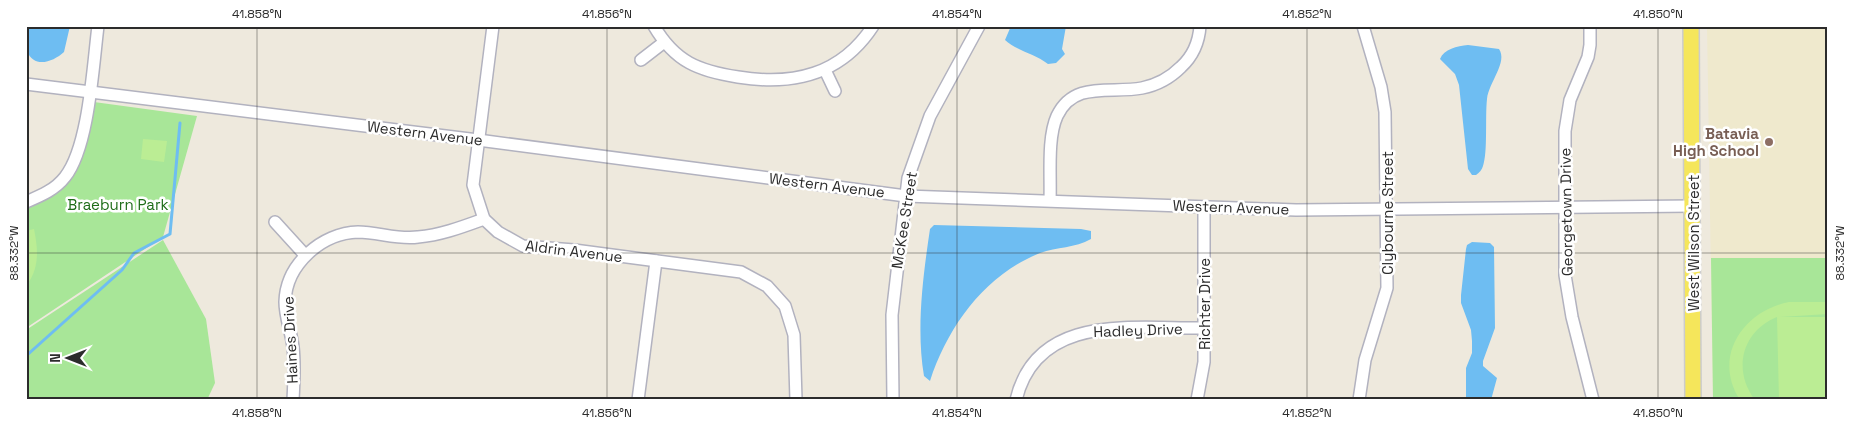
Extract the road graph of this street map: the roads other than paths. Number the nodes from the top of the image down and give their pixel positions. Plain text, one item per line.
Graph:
1 (98, 26) edge
2 (493, 26) edge
3 (654, 26) edge
4 (873, 26) edge
5 (979, 26) edge
6 (1200, 26) edge
7 (1363, 26) edge
8 (1590, 26) edge
9 (1690, 26) edge
10 (663, 42) junction
11 (641, 60) dead end
12 (825, 70) junction
13 (26, 84) edge
14 (835, 91) dead end
15 (90, 92) junction
16 (478, 140) junction
17 (906, 196) junction
18 (1050, 200) junction
19 (26, 202) edge
20 (1693, 206) junction
21 (1204, 207) junction
22 (1566, 208) junction
23 (1388, 210) junction
24 (484, 219) junction
25 (275, 222) dead end
26 (305, 255) junction
27 (656, 261) junction
28 (1204, 328) junction
29 (293, 400) edge
30 (638, 400) edge
31 (796, 400) edge
32 (893, 400) edge
33 (1016, 400) edge
34 (1197, 400) edge
35 (1359, 400) edge
36 (1593, 400) edge
37 (1694, 400) edge

1 - 15 street
2 - 16 street
3 - 10 street
4 - 12 street
5 - 17 street, McKee Street
6 - 18 street
7 - 23 street, Clybourne Street
8 - 22 street, Georgetown Drive
9 - 20 main road, West Wilson Street
10 - 11 street
10 - 12 street
12 - 14 street
13 - 15 street, Western Avenue
15 - 16 street, Western Avenue
15 - 19 street
16 - 17 street, Western Avenue
16 - 24 street
17 - 18 street, Western Avenue
17 - 32 street, McKee Street
18 - 21 street, Western Avenue
20 - 22 street, Western Avenue
20 - 37 main road, West Wilson Street
21 - 23 street, Western Avenue
21 - 28 street, Richter Drive
22 - 23 street, Western Avenue
22 - 36 street, Georgetown Drive
23 - 35 street, Clybourne Street
24 - 26 street
24 - 27 street, Aldrin Avenue
25 - 26 street
26 - 29 street, Haines Drive
27 - 30 street
27 - 31 street, Aldrin Avenue
28 - 33 street, Hadley Drive
28 - 34 street, Richter Drive

